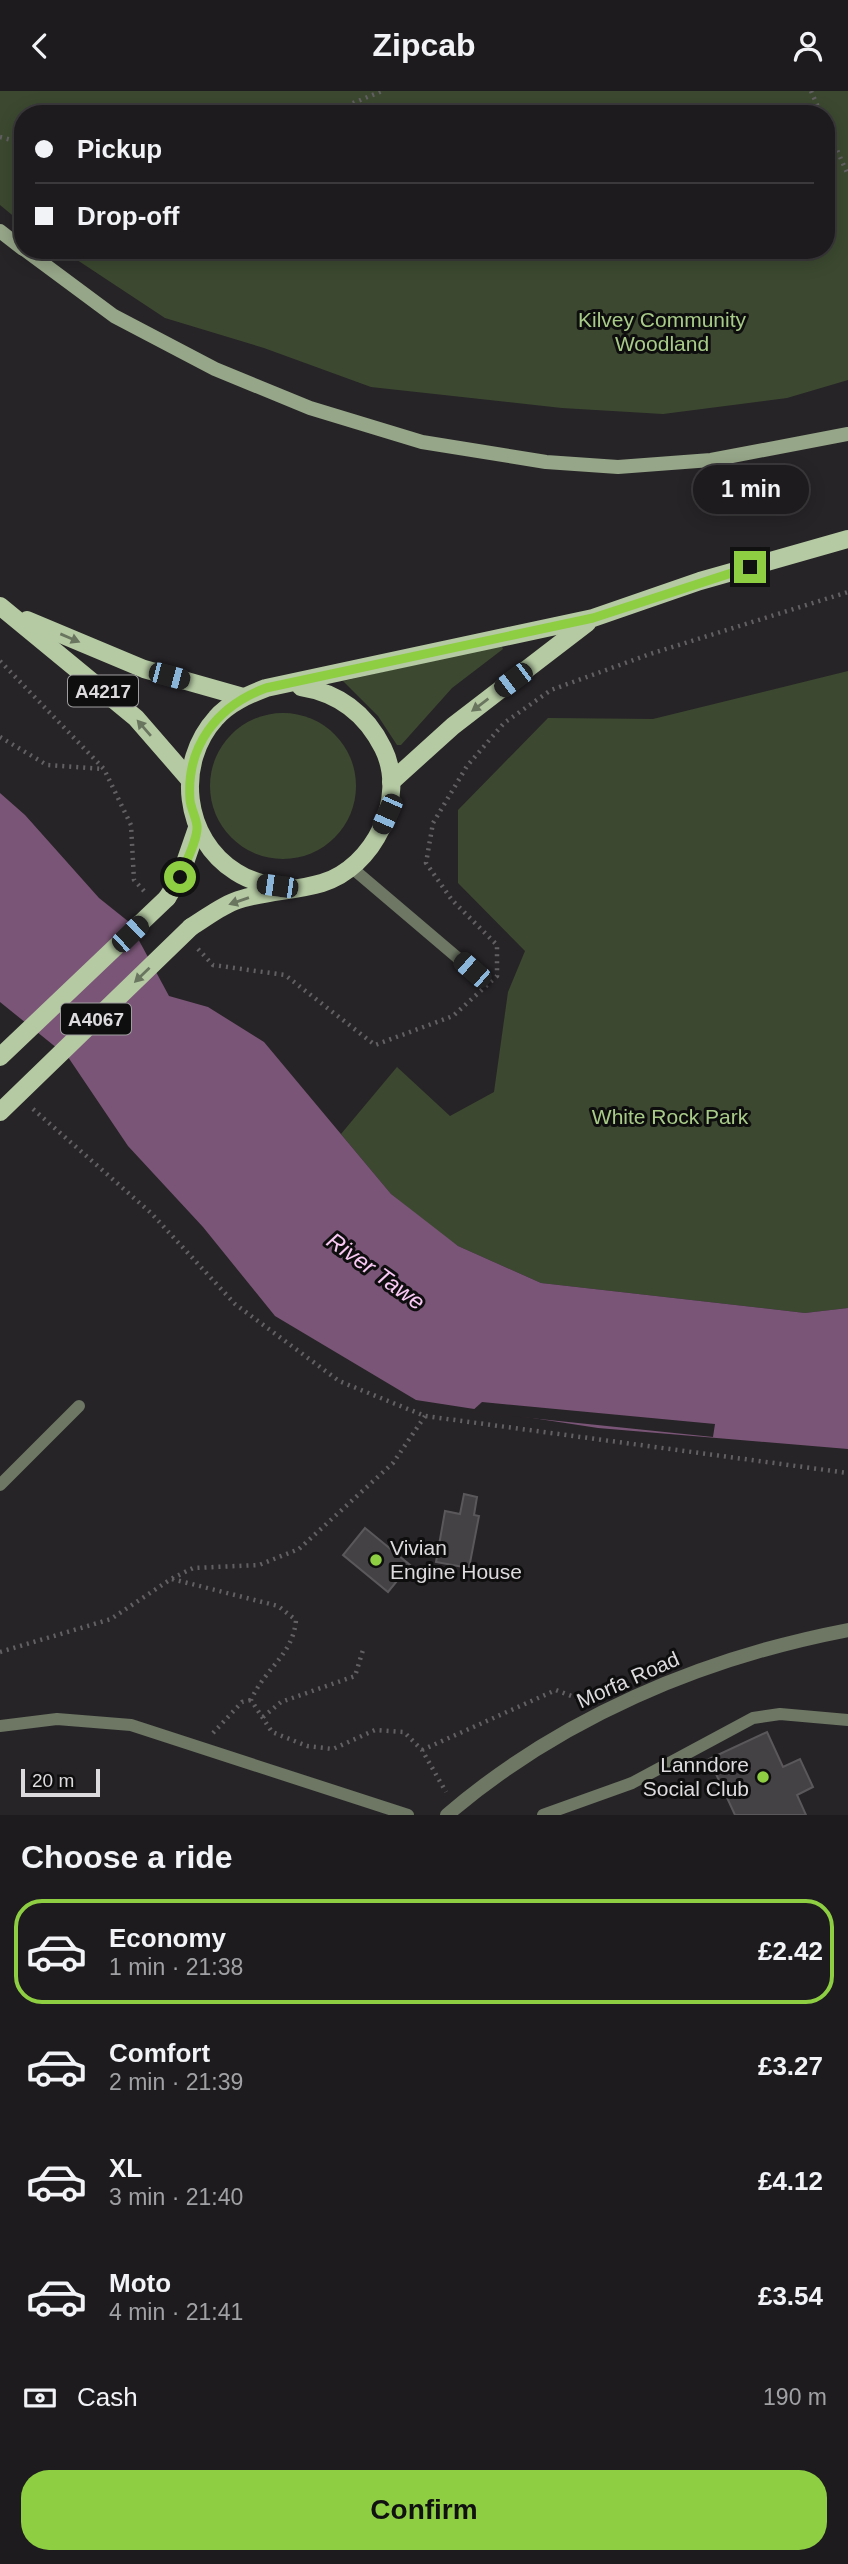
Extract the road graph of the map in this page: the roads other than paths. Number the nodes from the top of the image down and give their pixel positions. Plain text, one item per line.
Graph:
1 (36, 259) edge
2 (848, 434) edge
3 (848, 540) edge
4 (4, 609) edge
5 (593, 618) junction
6 (291, 685) junction
7 (243, 697) junction
8 (189, 779) junction
9 (391, 782) junction
10 (197, 828) junction
11 (352, 867) junction
12 (292, 888) junction
13 (472, 970) dead end
14 (0, 1057) edge
15 (0, 1112) edge
16 (79, 1406) dead end
17 (0, 1485) edge
18 (848, 1630) edge
19 (848, 1720) edge
20 (0, 1726) edge
21 (451, 1811) edge
22 (408, 1815) edge
23 (542, 1815) edge

1 - 2 main road
3 - 5 main road, A4067
4 -> 7 main road, A4217
8 -> 4 main road, A4217
5 - 6 main road, A4067
5 -> 9 main road, A4067
6 - 7 main road, A4067
6 - 9 main road, A4067
7 - 8 main road, A4067
8 - 10 main road, A4067
9 - 11 main road, A4067
10 - 12 main road, A4067
10 - 14 main road, A4067, bridge
11 - 12 main road, A4067
11 - 13 lane
12 -> 15 main road, A4067, bridge
16 - 17 lane
18 - 21 street, Morfa Road
19 - 23 lane
20 - 22 lane

